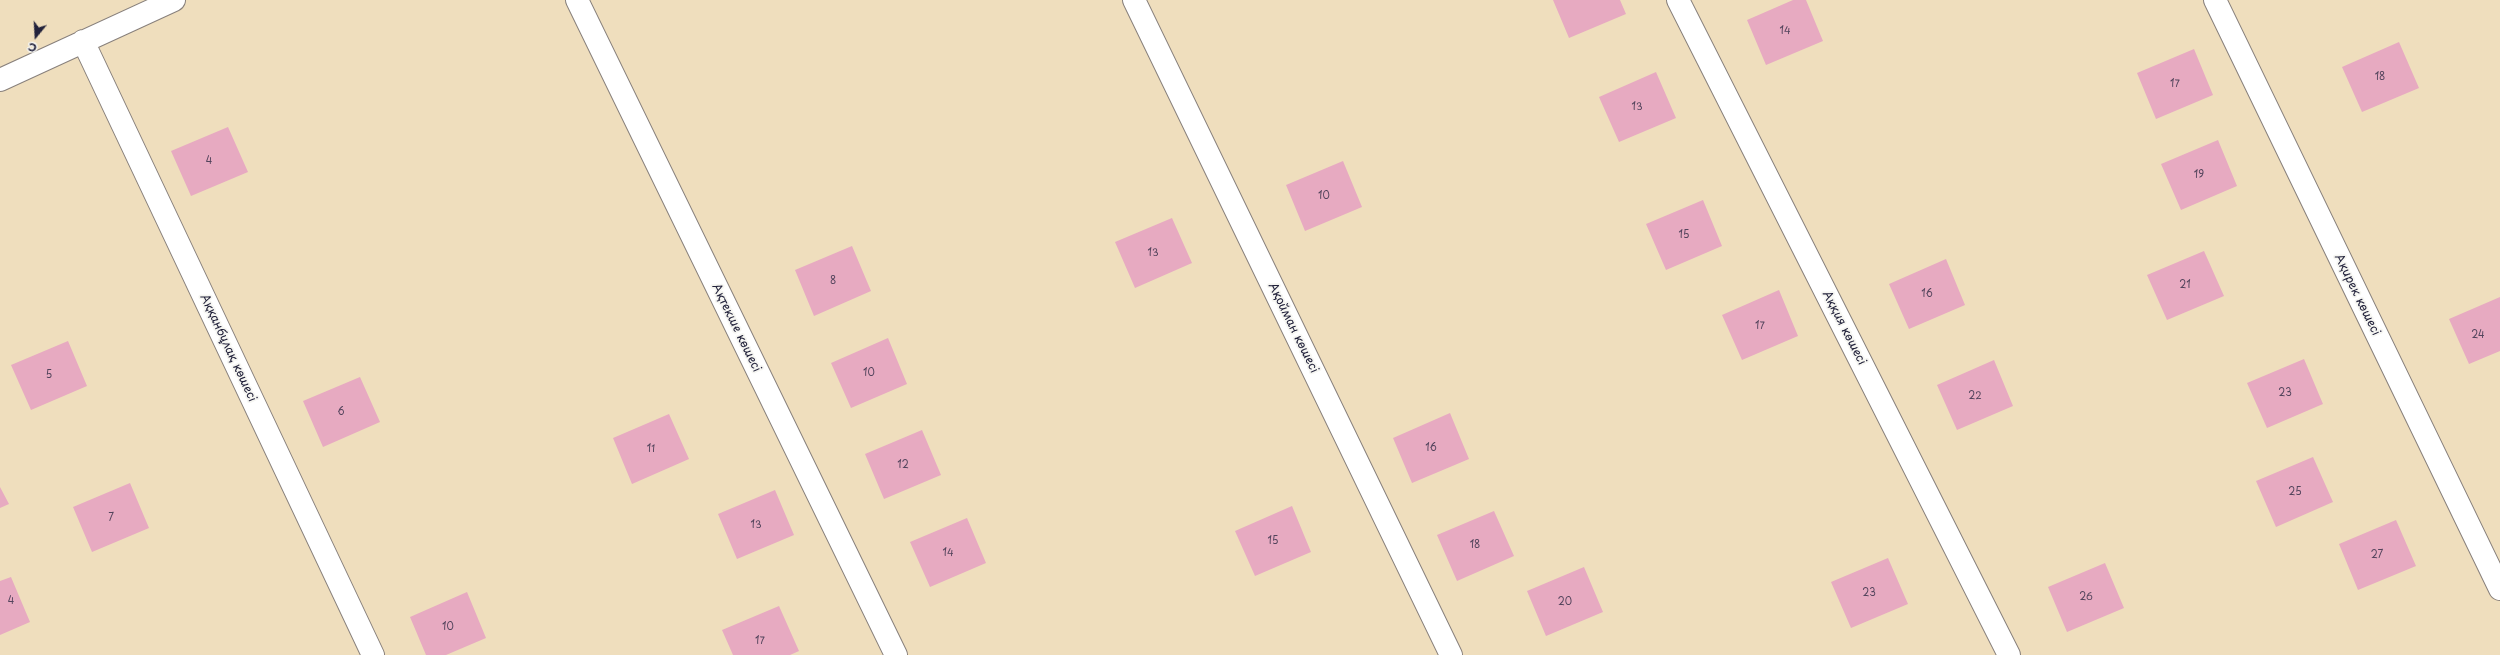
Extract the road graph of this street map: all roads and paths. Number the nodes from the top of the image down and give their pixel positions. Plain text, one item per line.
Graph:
1 (174, 0) edge
2 (577, 0) edge
3 (1134, 0) edge
4 (1678, 0) edge
5 (2215, 0) edge
6 (83, 40) junction
7 (0, 80) edge
8 (2500, 589) edge
9 (373, 655) edge
10 (896, 655) edge
11 (1451, 655) edge
12 (2009, 655) edge

1 - 6 street
2 - 10 street, Ақтекше көшесі
3 - 11 street, Ақойман көшесі
4 - 12 street, Аққия көшесі
5 - 8 street, Ақирек көшесі
6 - 7 street
6 - 9 street, Аққанбұлақ көшесі

